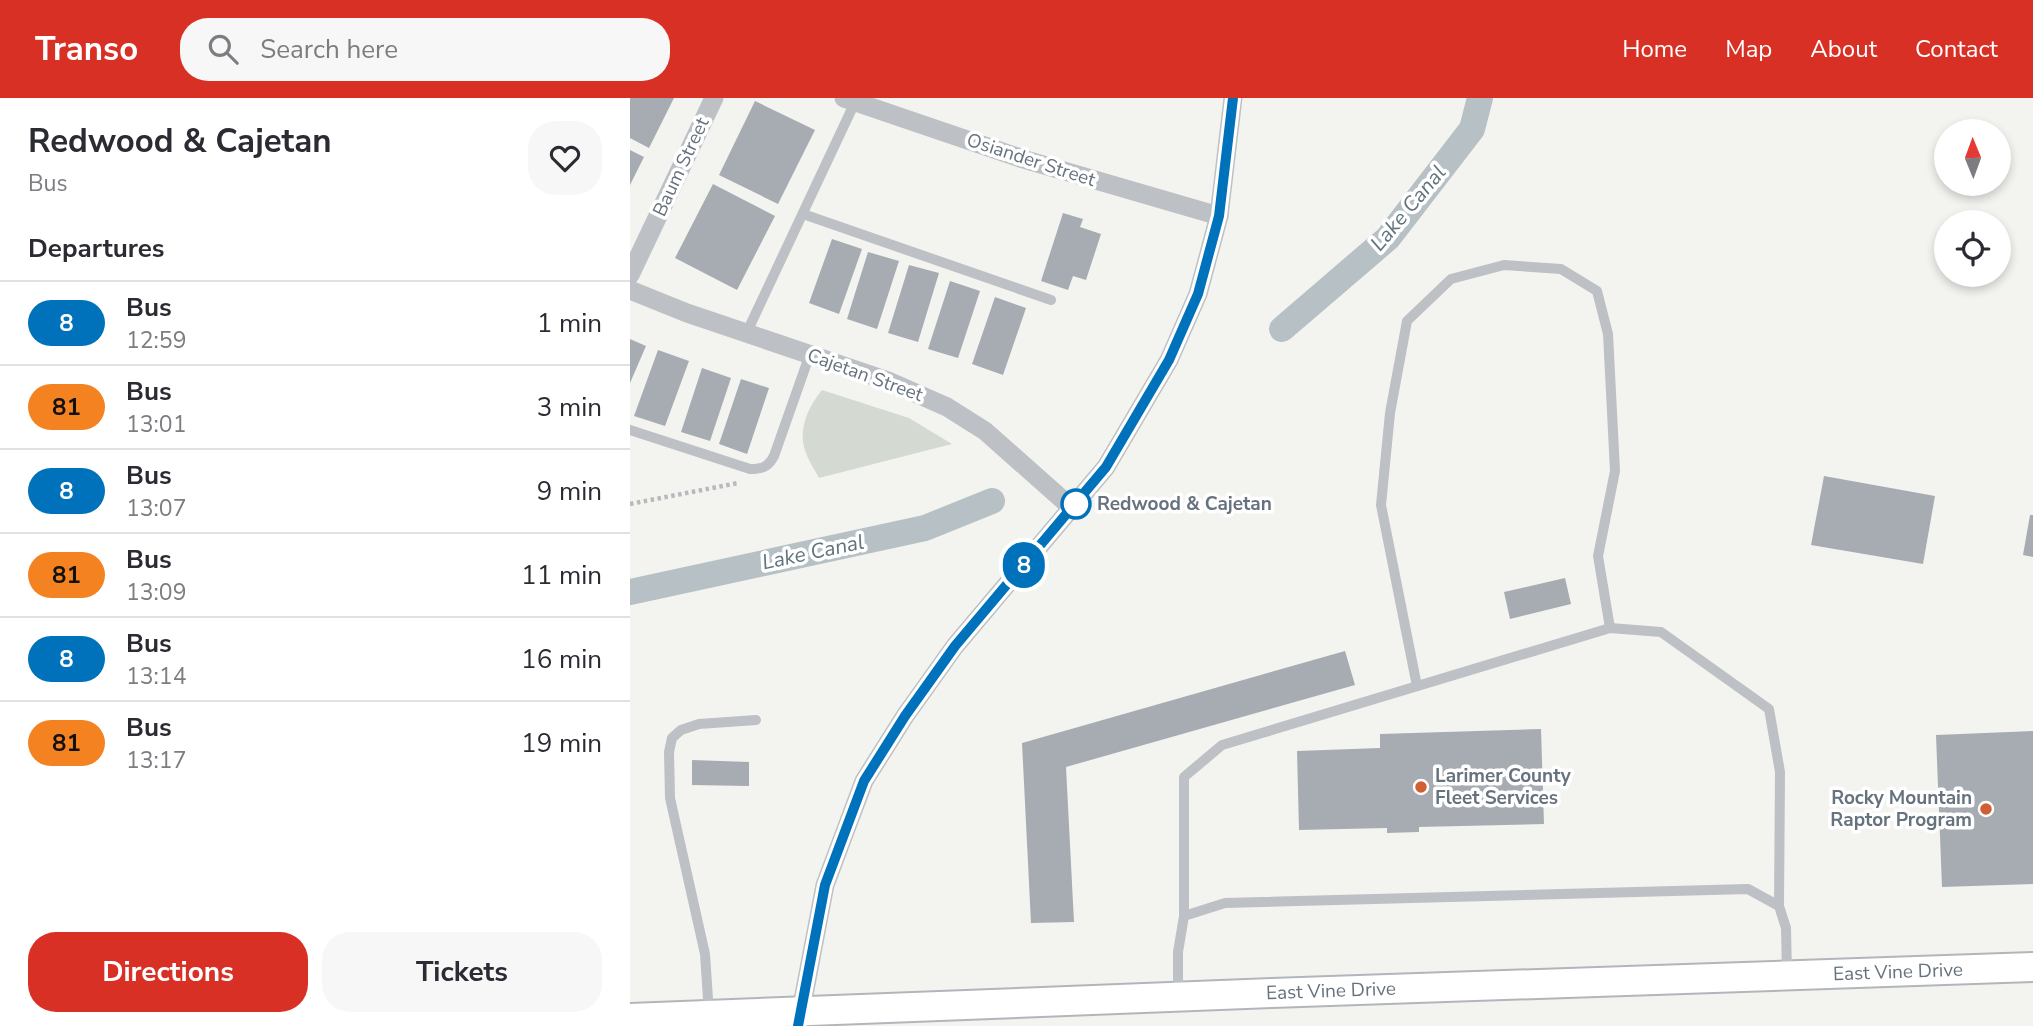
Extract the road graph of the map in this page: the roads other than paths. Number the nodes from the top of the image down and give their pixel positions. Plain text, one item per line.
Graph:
1 (714, 98) edge
2 (1233, 98) edge
3 (852, 99) edge
4 (803, 214) junction
5 (1219, 216) junction
6 (630, 275) edge
7 (630, 290) edge
8 (1051, 300) dead end
9 (746, 334) junction
10 (810, 354) junction
11 (630, 430) edge
12 (1072, 508) junction
13 (1610, 628) junction
14 (1417, 685) junction
15 (756, 720) dead end
16 (1779, 906) junction
17 (1184, 916) junction
18 (2033, 967) edge
19 (1787, 976) junction
20 (1178, 997) junction
21 (709, 1015) junction
22 (630, 1018) edge
23 (799, 1018) edge

1 - 6 street, Baum Street
2 - 5 street
3 - 4 lane
3 - 5 street, Osiander Street
4 - 8 lane
4 - 9 lane
5 - 12 street
7 - 9 street, Cajetan Street
9 - 10 street, Cajetan Street
10 - 11 lane
10 - 12 street, Cajetan Street
12 - 23 street
13 - 14 lane
13 - 14 lane
13 - 16 lane
14 - 17 lane
15 - 21 lane
16 - 17 lane
16 - 19 lane
17 - 20 lane
18 - 19 main road, East Vine Drive
19 - 20 main road, East Vine Drive
20 - 23 main road, East Vine Drive
21 - 22 main road, East Vine Drive
21 - 23 main road, East Vine Drive

